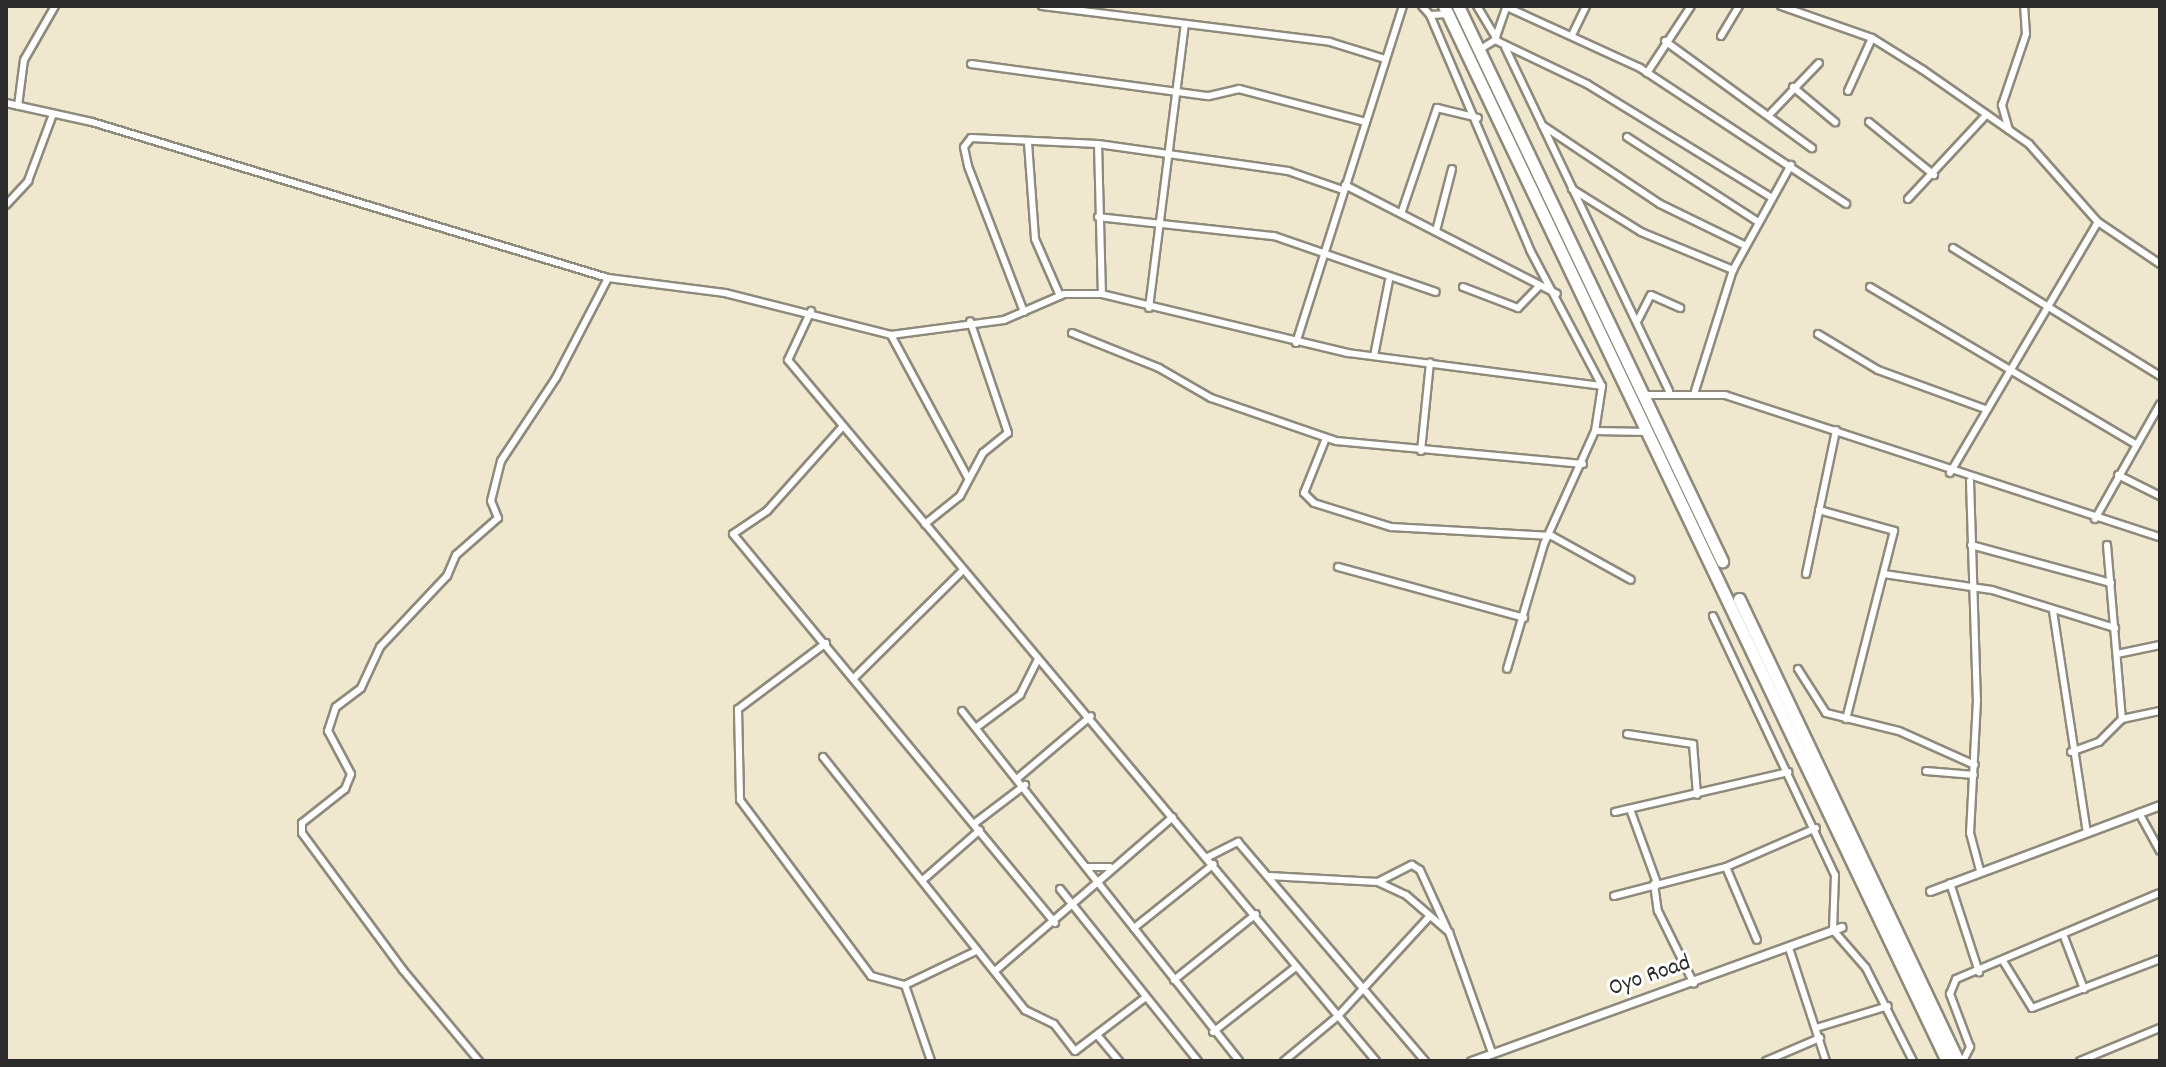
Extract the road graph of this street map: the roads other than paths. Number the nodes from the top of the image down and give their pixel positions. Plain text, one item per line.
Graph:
1 (55, 6) edge
2 (1042, 6) edge
3 (1403, 6) edge
4 (1423, 6) edge
5 (1458, 6) edge
6 (1477, 6) edge
7 (1507, 6) edge
8 (1586, 6) edge
9 (1691, 6) edge
10 (1739, 6) edge
11 (1781, 6) edge
12 (2024, 6) edge
13 (1446, 10) edge
14 (1430, 15) junction
15 (1185, 24) junction
16 (1573, 33) junction
17 (1721, 36) dead end
18 (1872, 38) junction
19 (1495, 39) junction
20 (1665, 41) junction
21 (1505, 47) junction
22 (1479, 50) junction
23 (1385, 59) junction
24 (1819, 63) dead end
25 (971, 64) dead end
26 (1647, 73) junction
27 (1793, 87) junction
28 (1180, 91) junction
29 (1848, 91) dead end
30 (6, 103) edge
31 (18, 106) junction
32 (1771, 113) junction
33 (53, 114) junction
34 (1985, 116) junction
35 (1478, 118) junction
36 (1366, 122) junction
37 (1835, 122) dead end
38 (1869, 122) dead end
39 (1541, 124) junction
40 (2009, 130) junction
41 (1627, 137) dead end
42 (1028, 143) junction
43 (1098, 144) junction
44 (1812, 148) dead end
45 (1170, 154) junction
46 (1791, 165) junction
47 (1452, 169) dead end
48 (1934, 175) junction
49 (1569, 187) junction
50 (1344, 188) junction
51 (1772, 198) junction
52 (1908, 199) dead end
53 (1846, 204) dead end
54 (6, 205) edge
55 (1402, 211) junction
56 (1098, 217) junction
57 (1757, 221) junction
58 (2098, 222) junction
59 (1162, 223) junction
60 (1436, 231) junction
61 (1744, 245) junction
62 (1953, 248) dead end
63 (1322, 252) junction
64 (2160, 264) edge
65 (1733, 270) junction
66 (608, 278) junction
67 (1389, 280) junction
68 (1463, 287) dead end
69 (1870, 287) dead end
70 (1537, 288) junction
71 (1436, 292) dead end
72 (1102, 294) junction
73 (1558, 294) junction
74 (1060, 296) junction
75 (2046, 306) junction
76 (1149, 308) junction
77 (1680, 308) dead end
78 (811, 311) junction
79 (1024, 312) junction
80 (1638, 320) junction
81 (970, 321) junction
82 (1072, 333) dead end
83 (1818, 334) dead end
84 (891, 335) junction
85 (1296, 343) junction
86 (1374, 356) junction
87 (1430, 362) junction
88 (2008, 372) junction
89 (2160, 376) edge
90 (1602, 386) junction
91 (1669, 391) junction
92 (1695, 391) junction
93 (1645, 395) junction
94 (2160, 404) edge
95 (1985, 409) junction
96 (2157, 415) edge
97 (843, 426) junction
98 (1836, 430) junction
99 (1595, 431) junction
100 (1650, 432) junction
101 (1326, 438) junction
102 (2136, 444) junction
103 (1421, 451) junction
104 (1583, 464) junction
105 (1950, 473) junction
106 (2118, 475) junction
107 (968, 478) junction
108 (1970, 481) junction
109 (2160, 496) edge
110 (1819, 510) junction
111 (2095, 519) junction
112 (925, 524) junction
113 (1702, 527) junction
114 (1552, 536) junction
115 (2160, 537) edge
116 (1971, 545) junction
117 (2107, 545) dead end
118 (1338, 567) dead end
119 (963, 570) junction
120 (1806, 574) dead end
121 (1884, 574) junction
122 (1631, 580) dead end
123 (2111, 583) junction
124 (1974, 587) junction
125 (2053, 611) junction
126 (1713, 616) dead end
127 (1524, 618) junction
128 (2115, 628) junction
129 (826, 643) junction
130 (2160, 645) edge
131 (2117, 654) junction
132 (1038, 659) junction
133 (1507, 669) dead end
134 (1798, 669) dead end
135 (1051, 672) junction
136 (855, 677) junction
137 (1033, 679) junction
138 (962, 711) dead end
139 (2160, 711) edge
140 (1091, 716) junction
141 (1846, 719) junction
142 (2122, 719) junction
143 (977, 727) junction
144 (1627, 734) dead end
145 (2071, 752) junction
146 (823, 757) dead end
147 (1975, 765) junction
148 (1926, 771) dead end
149 (1788, 772) junction
150 (1974, 775) junction
151 (1019, 777) junction
152 (1025, 785) junction
153 (1697, 795) junction
154 (2160, 805) edge
155 (1630, 809) junction
156 (1615, 812) dead end
157 (2139, 813) junction
158 (1173, 817) junction
159 (975, 823) junction
160 (1816, 828) junction
161 (980, 830) junction
162 (2087, 832) junction
163 (2160, 851) edge
164 (1208, 857) junction
165 (1214, 864) junction
166 (1086, 867) junction
167 (1110, 867) junction
168 (1726, 867) junction
169 (1980, 871) junction
170 (1269, 876) junction
171 (924, 879) junction
172 (1378, 882) junction
173 (1950, 883) junction
174 (1099, 884) junction
175 (1655, 884) junction
176 (1060, 889) dead end
177 (1930, 891) dead end
178 (2160, 893) edge
179 (1614, 896) dead end
180 (1074, 907) junction
181 (1256, 914) junction
182 (1430, 916) junction
183 (1055, 923) junction
184 (1134, 928) junction
185 (1837, 929) junction
186 (1449, 932) junction
187 (2063, 934) junction
188 (1757, 940) dead end
189 (1789, 948) junction
190 (976, 951) junction
191 (2160, 959) edge
192 (2003, 961) junction
193 (1296, 967) junction
194 (995, 971) junction
195 (1979, 972) junction
196 (1174, 980) junction
197 (1694, 984) junction
198 (905, 985) junction
199 (1364, 985) junction
200 (2084, 989) junction
201 (1146, 997) junction
202 (1888, 1006) junction
203 (1338, 1016) junction
204 (1816, 1028) junction
205 (2160, 1028) edge
206 (1213, 1032) junction
207 (1098, 1036) junction
208 (1820, 1038) junction
209 (1970, 1052) junction
210 (1492, 1053) junction
211 (479, 1061) edge
212 (931, 1061) edge
213 (1119, 1061) edge
214 (1198, 1061) edge
215 (1239, 1061) edge
216 (1284, 1061) edge
217 (1376, 1061) edge
218 (1425, 1061) edge
219 (1471, 1061) edge
220 (1766, 1061) edge
221 (1826, 1061) edge
222 (1913, 1061) edge
223 (1947, 1061) edge
224 (1960, 1061) edge
225 (1977, 1061) edge
226 (2080, 1061) edge

1 - 31 street
2 - 15 street
3 - 23 street
4 - 14 street
5 - 22 highway
6 - 19 street
7 - 16 street
7 - 19 street
8 - 16 street
9 - 20 street
10 - 17 street
11 - 18 street
12 - 40 street
13 - 14 street
13 - 100 highway
14 - 35 street
15 - 23 street
15 - 28 street
16 - 26 street
18 - 29 street
18 - 34 street
19 - 21 street
19 - 22 street
20 - 26 street
20 - 32 street
21 - 39 street
21 - 51 street
22 - 93 highway
23 - 36 street
24 - 27 street
25 - 28 street
26 - 46 street
27 - 32 street
27 - 37 street
28 - 36 street
28 - 45 street
30 - 31 street
31 - 33 street
32 - 44 street
33 - 54 street
33 - 66 street
34 - 40 street
34 - 48 street
35 - 55 street
35 - 73 street
36 - 50 street
38 - 48 street
39 - 49 street
39 - 61 street
40 - 58 street
41 - 57 street
42 - 43 street
42 - 74 street
42 - 79 street
43 - 45 street
43 - 56 street
45 - 50 street
45 - 59 street
46 - 51 street
46 - 53 street
47 - 60 street
48 - 52 street
49 - 65 street
49 - 80 street
50 - 55 street
50 - 63 street
51 - 57 street
55 - 60 street
56 - 59 street
56 - 72 street
57 - 61 street
58 - 64 street
58 - 75 street
59 - 63 street
59 - 76 street
60 - 70 street
61 - 65 street
62 - 75 street
63 - 67 street
63 - 85 street
65 - 92 street
66 - 78 street
66 - 211 street
67 - 71 street
67 - 86 street
68 - 70 street
69 - 88 street
70 - 73 street
72 - 74 street
72 - 76 street
73 - 90 street
74 - 79 street
75 - 88 street
75 - 89 street
76 - 85 street
77 - 80 street
78 - 84 street
78 - 97 street
79 - 81 street
80 - 91 street
81 - 84 street
81 - 107 street
82 - 101 street
83 - 95 street
84 - 107 street
85 - 86 street
86 - 87 street
87 - 90 street
87 - 103 street
88 - 95 street
88 - 102 street
90 - 99 street
91 - 92 street
91 - 93 street
92 - 98 street
93 - 113 highway
94 - 96 street
95 - 105 street
96 - 102 street
97 - 112 street
97 - 129 street
98 - 105 street
98 - 110 street
99 - 100 street
99 - 104 street
100 - 113 highway
101 - 103 street
101 - 114 street
102 - 106 street
103 - 104 street
104 - 114 street
105 - 108 street
106 - 109 street
106 - 111 street
107 - 112 street
108 - 111 street
108 - 116 street
110 - 120 street
110 - 121 street
111 - 115 street
112 - 119 street
113 - 223 highway
113 - 224 highway
114 - 122 street
114 - 127 street
116 - 123 street
116 - 124 street
117 - 123 street
118 - 127 street
119 - 132 street
119 - 136 street
121 - 124 street
121 - 141 street
123 - 128 street
124 - 125 street
124 - 147 street
125 - 128 street
125 - 145 street
126 - 149 street
127 - 133 street
128 - 131 street
129 - 136 street
129 - 198 street
130 - 131 street
131 - 142 street
132 - 135 street
132 - 137 street
134 - 141 street
135 - 137 street
135 - 140 street
136 - 159 street
137 - 143 street
138 - 143 street
139 - 142 street
140 - 151 street
140 - 158 street
141 - 147 street
142 - 145 street
143 - 151 street
144 - 153 street
145 - 162 street
146 - 171 street
147 - 150 street
148 - 150 street
149 - 153 street
149 - 160 street
150 - 169 street
151 - 152 street
152 - 159 street
152 - 166 street
153 - 155 street
154 - 157 street
155 - 156 street
155 - 175 street
157 - 162 street
157 - 163 street
158 - 164 street
158 - 167 street
159 - 161 street
160 - 168 street
160 - 185 street
161 - 171 street
161 - 183 street
162 - 169 street
164 - 165 street
164 - 170 street
165 - 181 street
165 - 184 street
166 - 167 street
166 - 174 street
167 - 174 street
168 - 175 street
168 - 188 street
169 - 173 street
170 - 172 street
170 - 199 street
171 - 190 street
172 - 182 street
172 - 186 street
173 - 177 street
173 - 195 street
174 - 180 street
174 - 184 street
175 - 179 street
175 - 197 street
176 - 180 street
178 - 187 street
180 - 183 street
180 - 201 street
181 - 193 street
181 - 196 street
182 - 186 street
182 - 199 street
183 - 194 street
184 - 196 street
185 - 189 street, Oyo Road
185 - 202 street
186 - 210 street
187 - 192 street
187 - 200 street
189 - 197 street, Oyo Road
189 - 204 street
190 - 194 street
190 - 198 street
191 - 200 street
192 - 195 street
192 - 200 street
193 - 203 street
193 - 206 street
194 - 207 street
195 - 209 street
196 - 206 street
197 - 210 street, Oyo Road
198 - 212 street
199 - 203 street
199 - 218 street
201 - 207 street
201 - 214 street
202 - 204 street
202 - 222 street
203 - 216 street
203 - 217 street
204 - 208 street
205 - 226 street
206 - 215 street
207 - 213 street
208 - 220 street
208 - 221 street
209 - 224 street
209 - 225 street
210 - 219 street, Oyo Road

